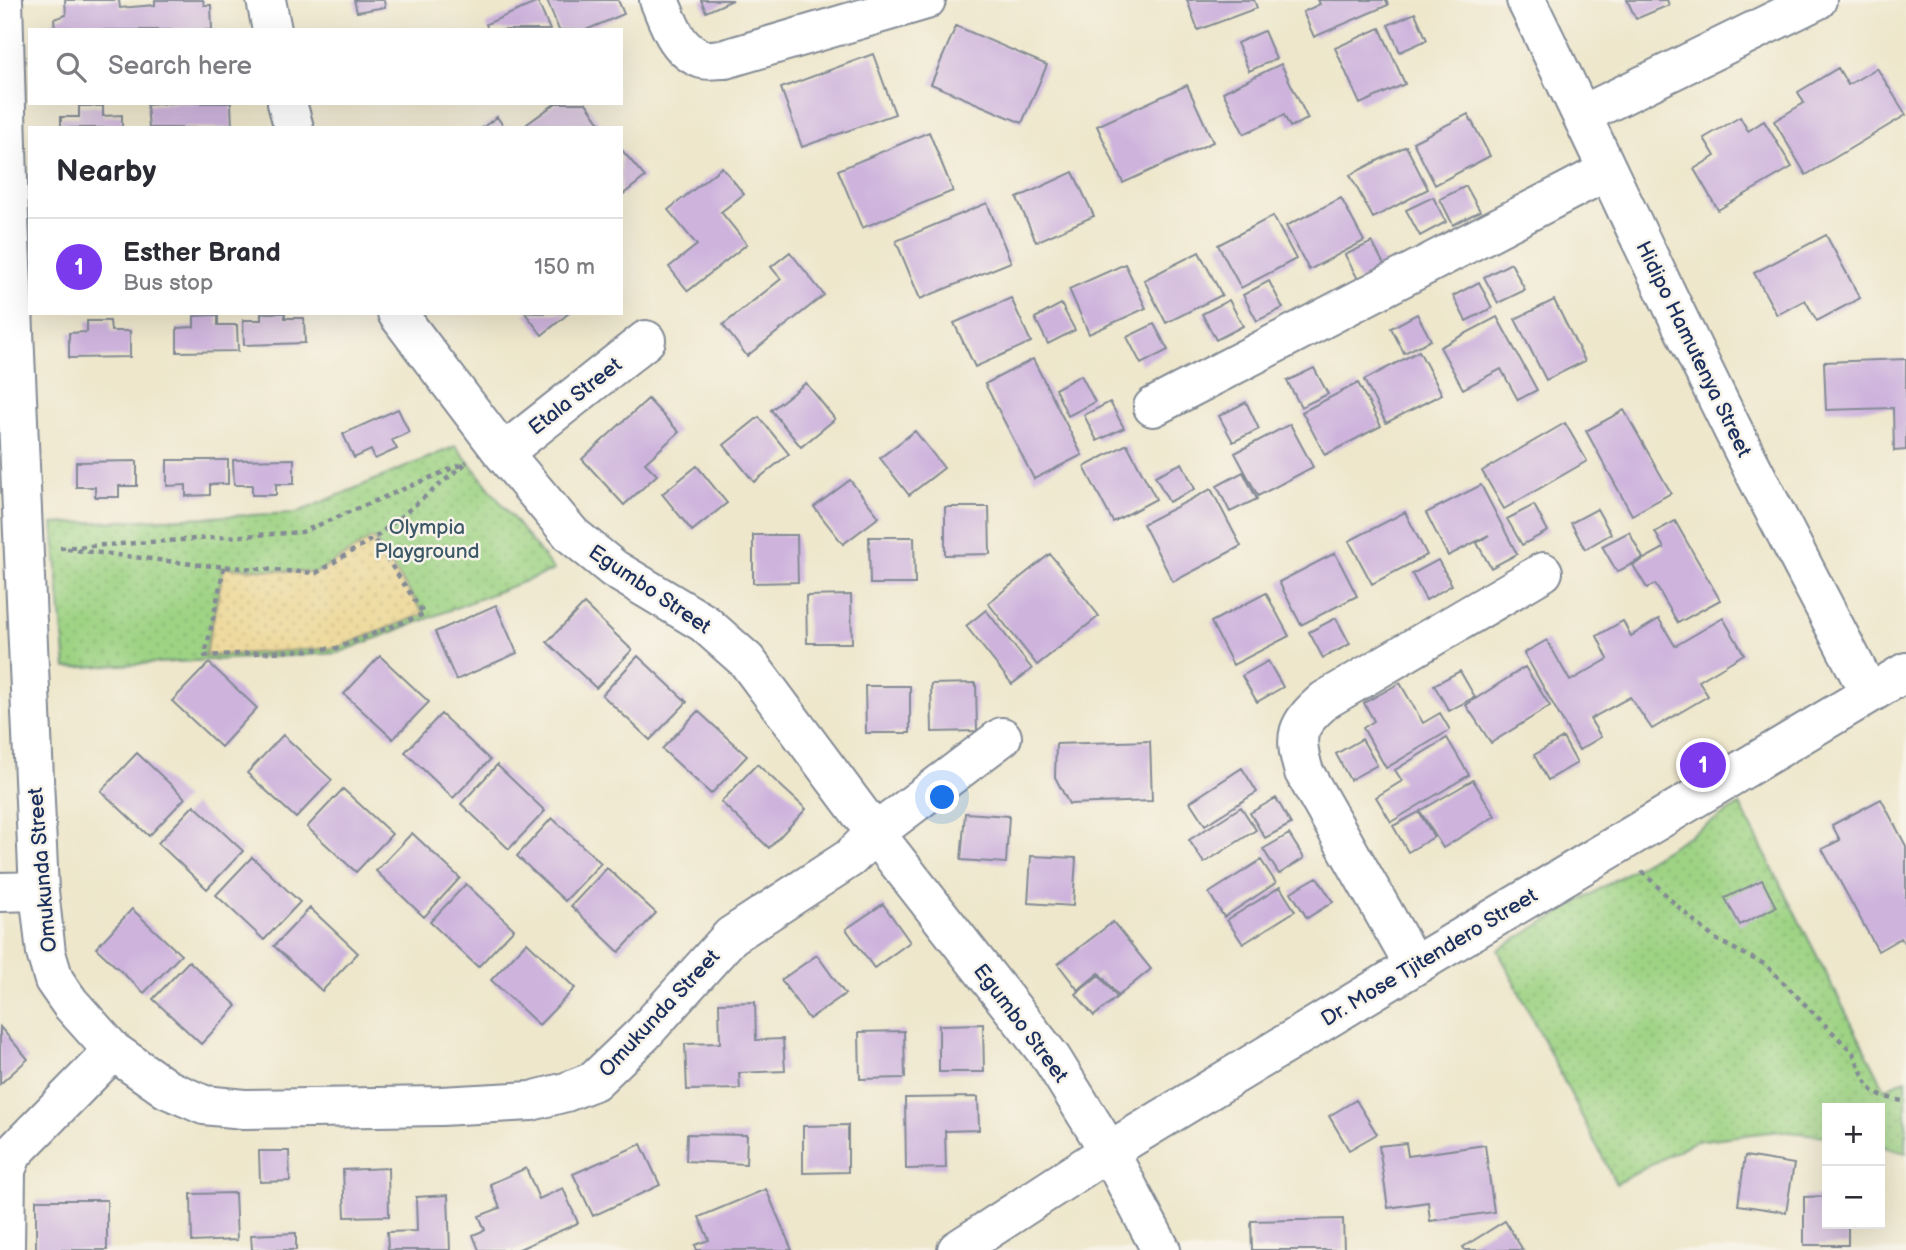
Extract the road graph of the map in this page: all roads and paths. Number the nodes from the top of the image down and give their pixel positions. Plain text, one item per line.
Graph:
1 (3, 0) edge
2 (266, 0) edge
3 (659, 0) edge
4 (926, 0) edge
5 (1526, 0) edge
6 (1817, 0) edge
7 (272, 28) edge
8 (288, 105) edge
9 (1582, 115) junction
10 (293, 126) edge
11 (1607, 171) junction
12 (5, 219) edge
13 (399, 315) edge
14 (646, 340) dead end
15 (1153, 407) dead end
16 (503, 453) junction
17 (373, 538) junction
18 (12, 562) edge
19 (223, 567) junction
20 (1543, 572) dead end
21 (1906, 672) edge
22 (1869, 693) junction
23 (1002, 737) dead end
24 (875, 833) junction
25 (1616, 845) junction
26 (39, 891) junction
27 (0, 892) edge
28 (1414, 965) junction
29 (113, 1051) junction
30 (1906, 1102) edge
31 (1109, 1151) junction
32 (5, 1250) edge
33 (957, 1250) edge
34 (1161, 1250) edge

1 - 12 street, Omukunda Street
2 - 7 street
3 - 4 street
5 - 9 street, Hidipo Hamutenya Street
6 - 9 street
8 - 10 street
9 - 11 street, Hidipo Hamutenya Street
11 - 15 street
11 - 22 street, Hidipo Hamutenya Street
12 - 18 street, Omukunda Street
13 - 16 street, Egumbo Street
14 - 16 street, Etala Street
16 - 24 street, Egumbo Street
17 - 19 path
17 - 19 path
17 - 19 path
18 - 26 street, Omukunda Street
20 - 28 street
21 - 22 street, Dr. Mose Tjitendero Street
22 - 25 street, Dr. Mose Tjitendero Street
23 - 24 street
24 - 29 street, Omukunda Street
24 - 31 street, Egumbo Street
25 - 28 street, Dr. Mose Tjitendero Street
25 - 30 path
26 - 27 street
26 - 29 street, Omukunda Street
28 - 31 street, Dr. Mose Tjitendero Street
29 - 32 street
31 - 33 street, Dr. Mose Tjitendero Street
31 - 34 street, Egumbo Street

